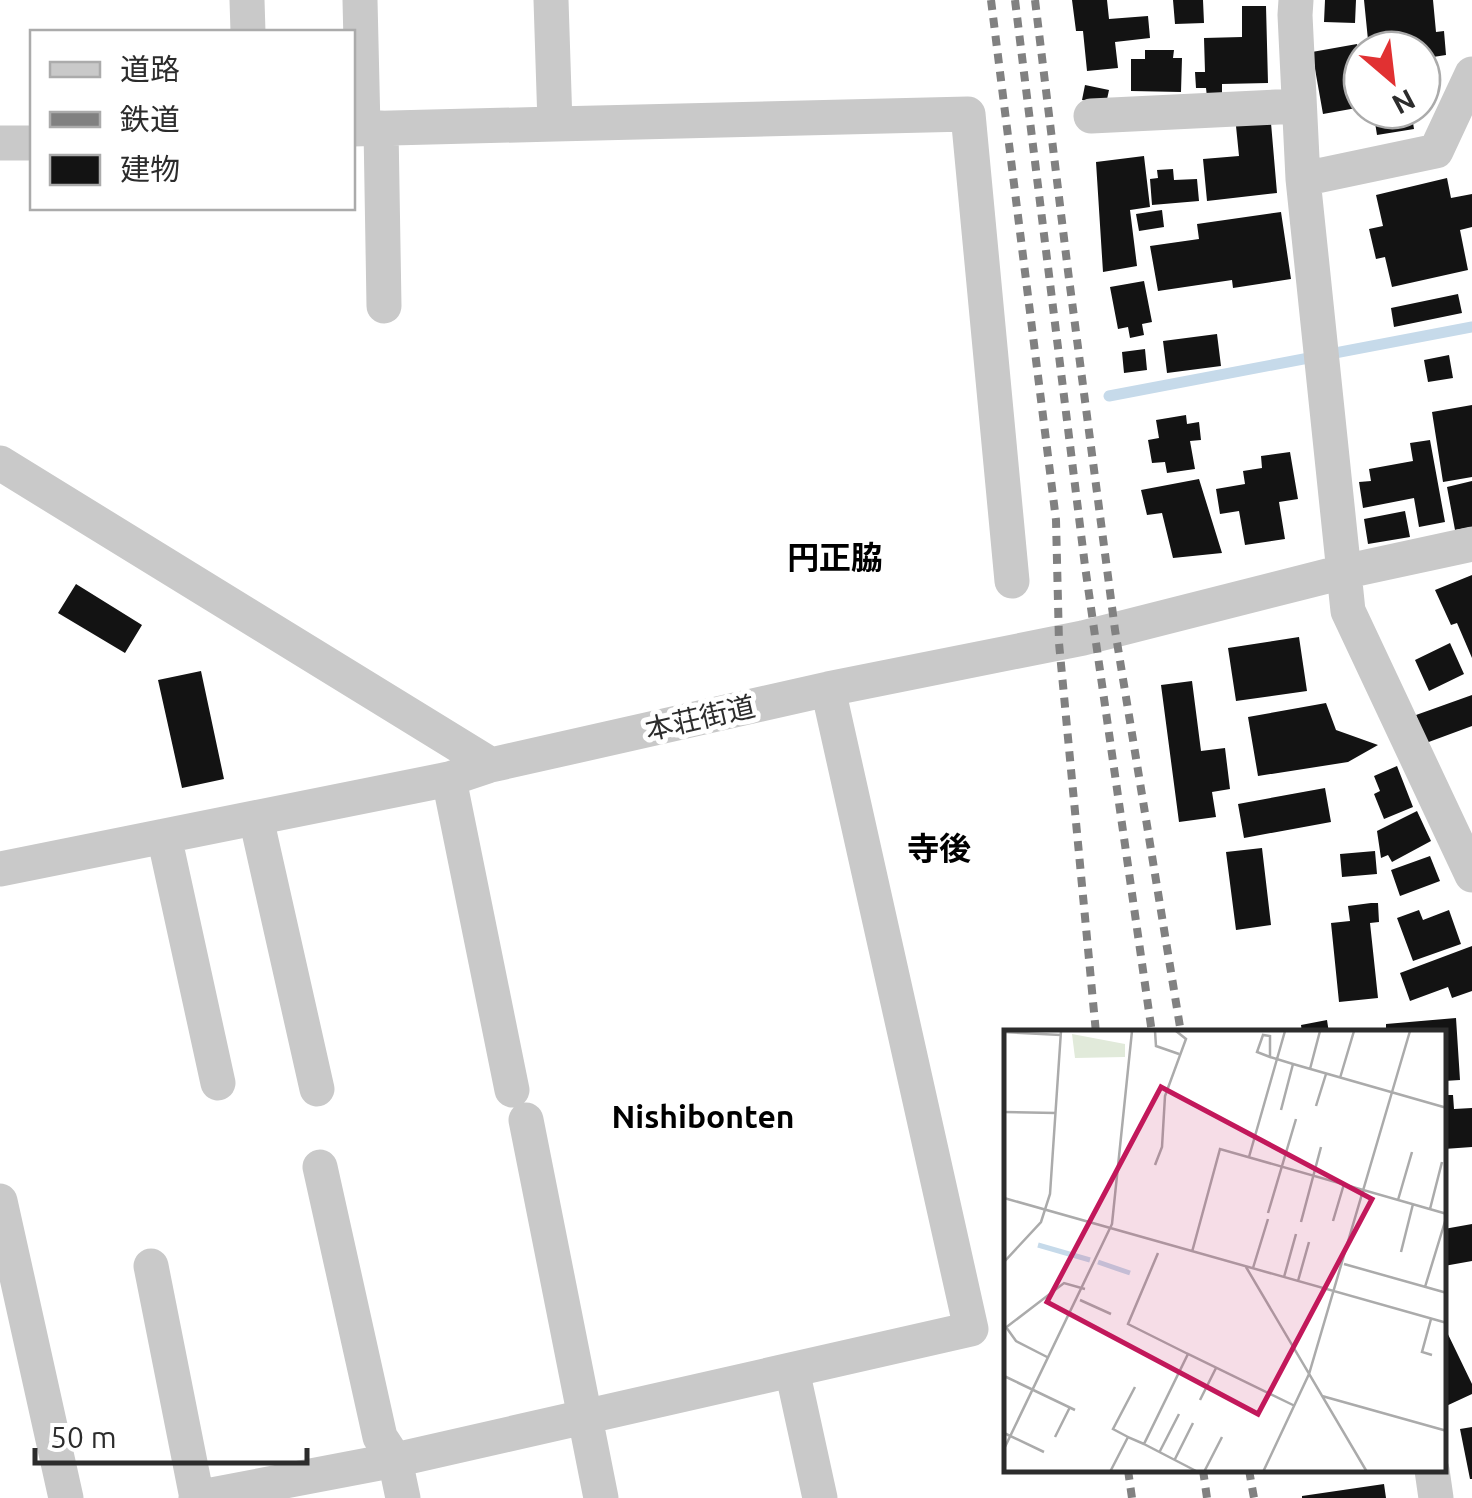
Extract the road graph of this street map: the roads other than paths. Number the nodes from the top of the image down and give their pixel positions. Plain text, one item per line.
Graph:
1 (247, 0) edge
2 (360, 0) edge
3 (551, 0) edge
4 (1296, 0) edge
5 (248, 30) edge
6 (1472, 74) edge
7 (1299, 106) junction
8 (1091, 116) dead end
9 (555, 124) junction
10 (366, 128) edge
11 (30, 142) edge
12 (0, 143) edge
13 (1303, 179) junction
14 (384, 306) dead end
15 (0, 462) edge
16 (1472, 544) edge
17 (1344, 572) junction
18 (1012, 582) dead end
19 (828, 689) junction
20 (491, 764) junction
21 (449, 780) junction
22 (256, 818) junction
23 (164, 836) junction
24 (0, 869) edge
25 (1472, 876) edge
26 (218, 1083) dead end
27 (317, 1089) dead end
28 (320, 1167) dead end
29 (0, 1202) edge
30 (151, 1266) dead end
31 (792, 1370) junction
32 (584, 1415) junction
33 (395, 1460) junction
34 (1432, 1473) edge
35 (66, 1498) edge
36 (196, 1498) edge
37 (403, 1498) edge
38 (602, 1498) edge
39 (820, 1498) edge
40 (1436, 1498) edge

1 - 5 street
2 - 10 street
3 - 9 street
4 - 7 street
6 - 13 street
7 - 8 street
7 - 13 street
9 - 10 street
9 - 18 street
10 - 14 street
11 - 12 street
13 - 17 street
15 - 20 street
16 - 17 street, 本荘街道
17 - 19 street, 本荘街道
17 - 25 street
19 - 20 street, 本荘街道
19 - 31 street
20 - 21 street, 本荘街道
21 - 22 street, 本荘街道
21 - 32 street
22 - 23 street, 本荘街道
22 - 27 street
23 - 24 street, 本荘街道
23 - 26 street
28 - 33 street
29 - 35 street
30 - 36 street
31 - 32 street
31 - 39 street
32 - 33 street
32 - 38 street
33 - 36 street
33 - 37 street
34 - 40 street

